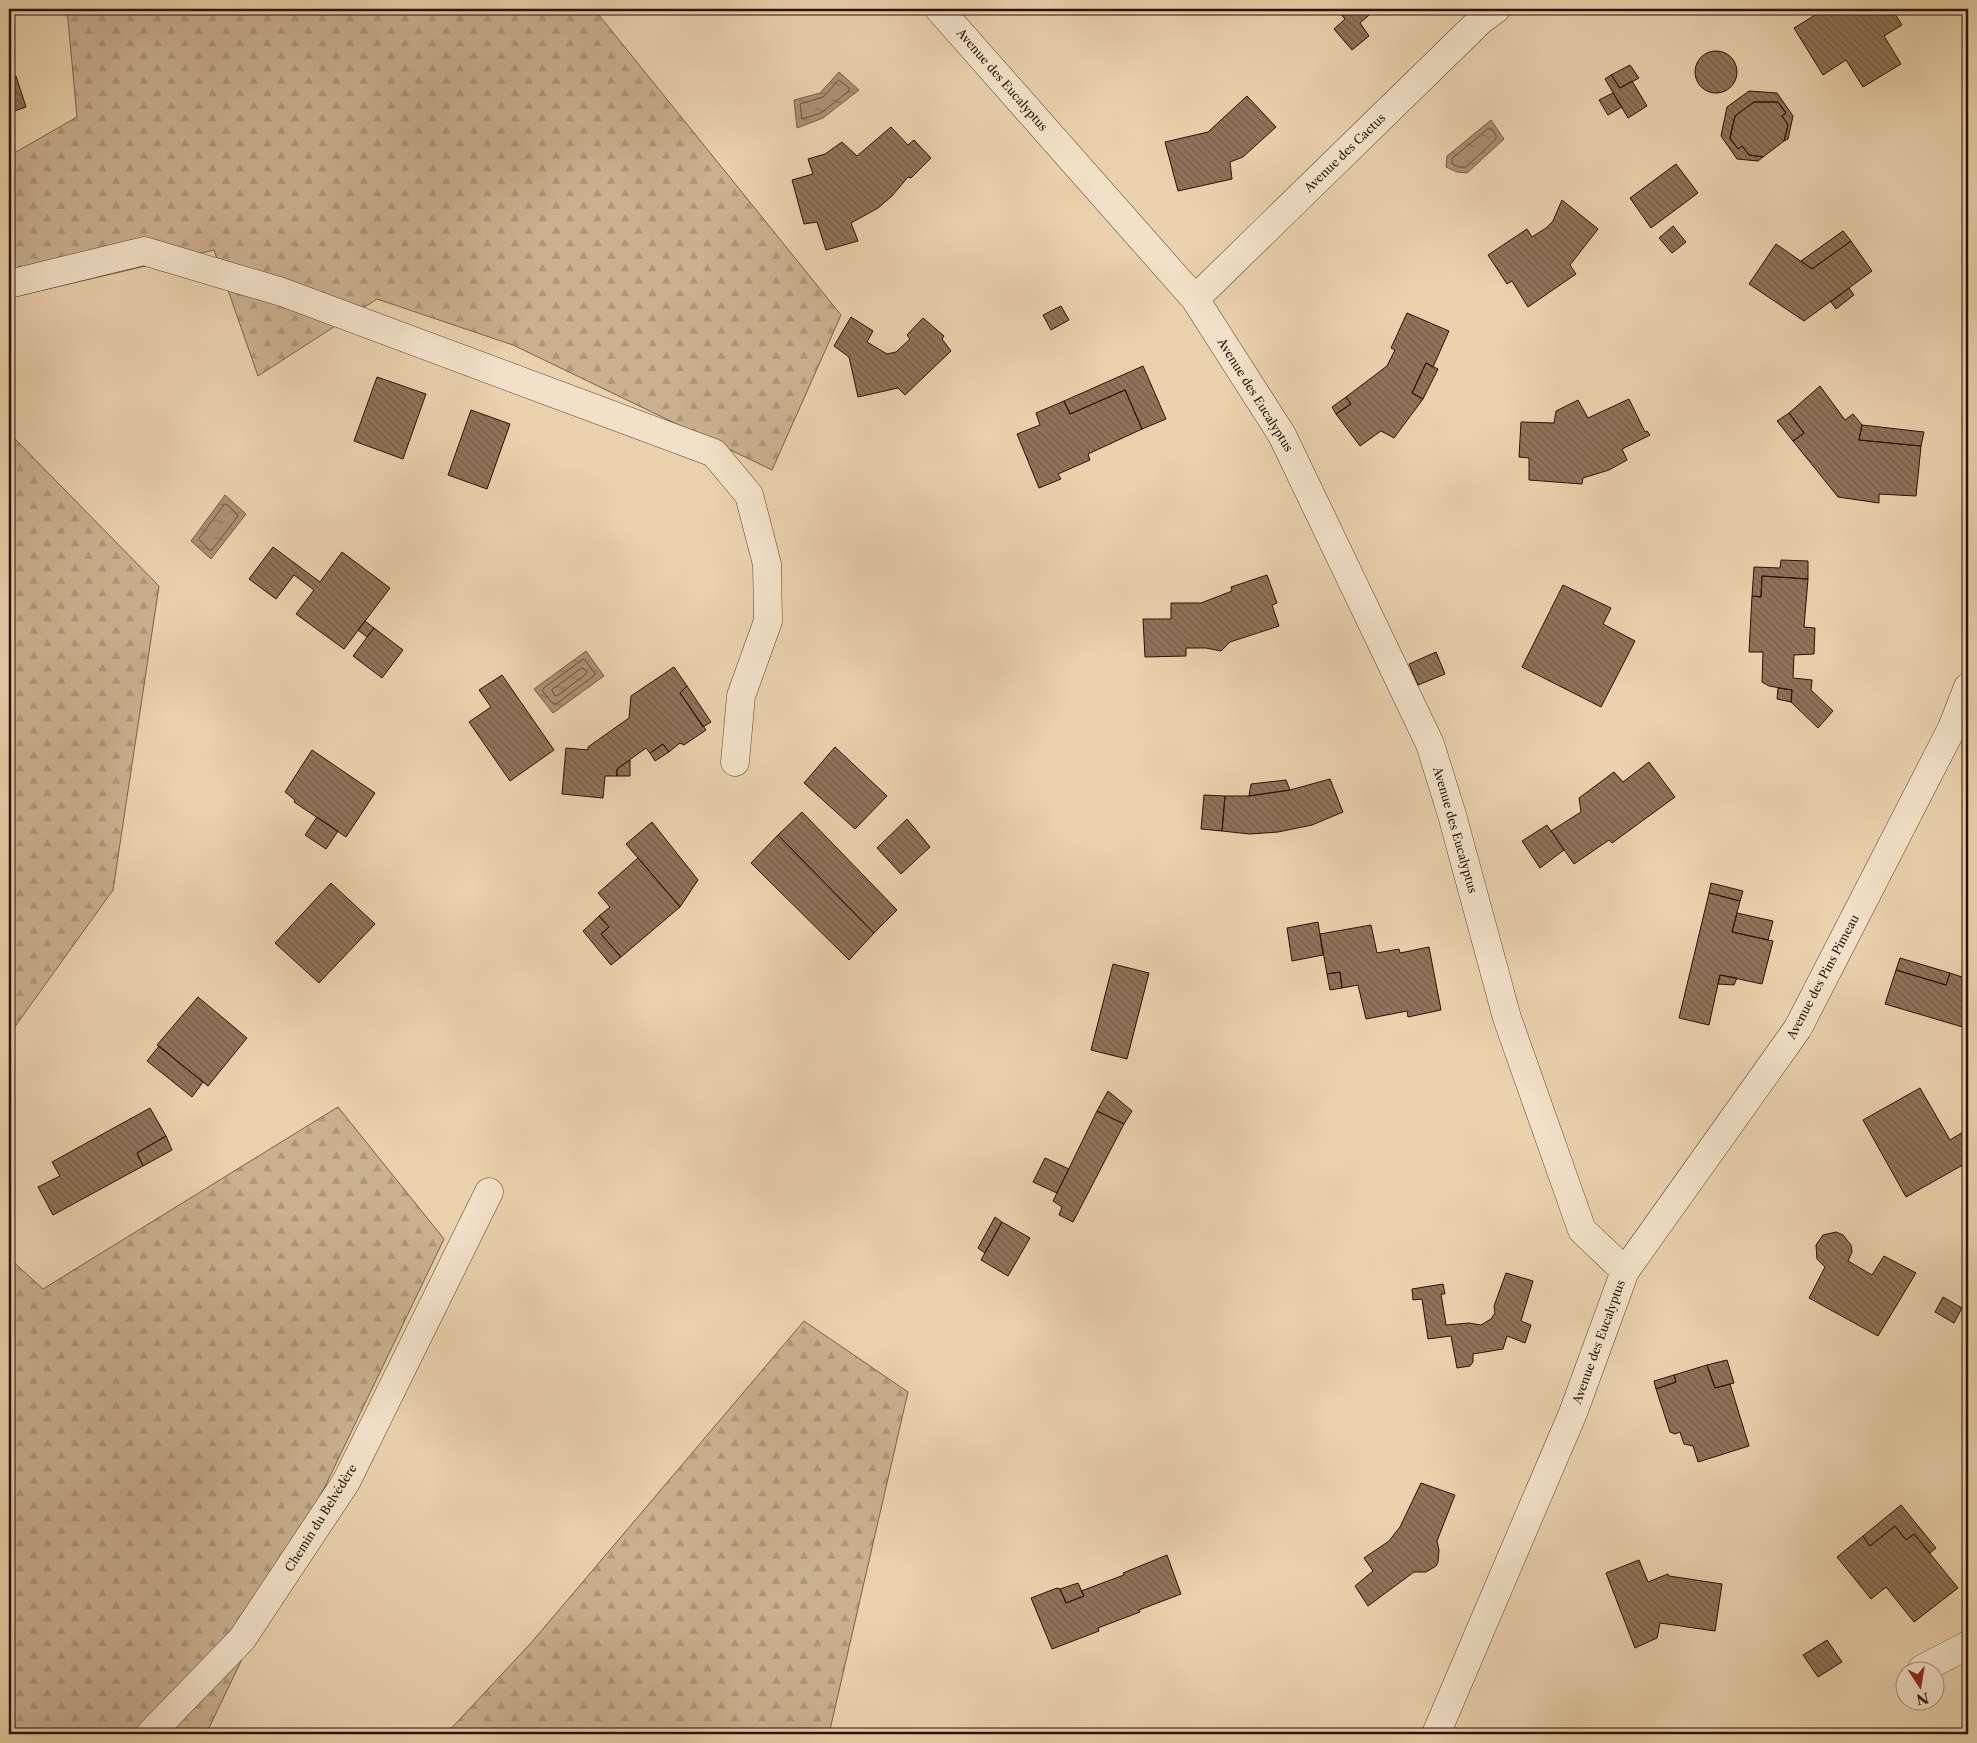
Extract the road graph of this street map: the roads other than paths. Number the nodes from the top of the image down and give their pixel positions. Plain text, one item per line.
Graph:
1 (939, 9) edge
2 (1496, 9) edge
3 (9, 284) edge
4 (1195, 299) junction
5 (1968, 687) edge
6 (734, 762) dead end
7 (489, 1192) dead end
8 (1625, 1271) junction
9 (1968, 1645) edge
10 (1939, 1660) edge
11 (150, 1734) edge
12 (1436, 1734) edge

1 - 4 street, Avenue des Eucalyptus
2 - 4 street, Avenue des Cactus
3 - 6 street
4 - 8 street, Avenue des Eucalyptus
5 - 8 street, Avenue des Pins Pimeau
7 - 11 street, Chemin du Belvédère
8 - 12 street, Avenue des Eucalyptus
9 - 10 street

